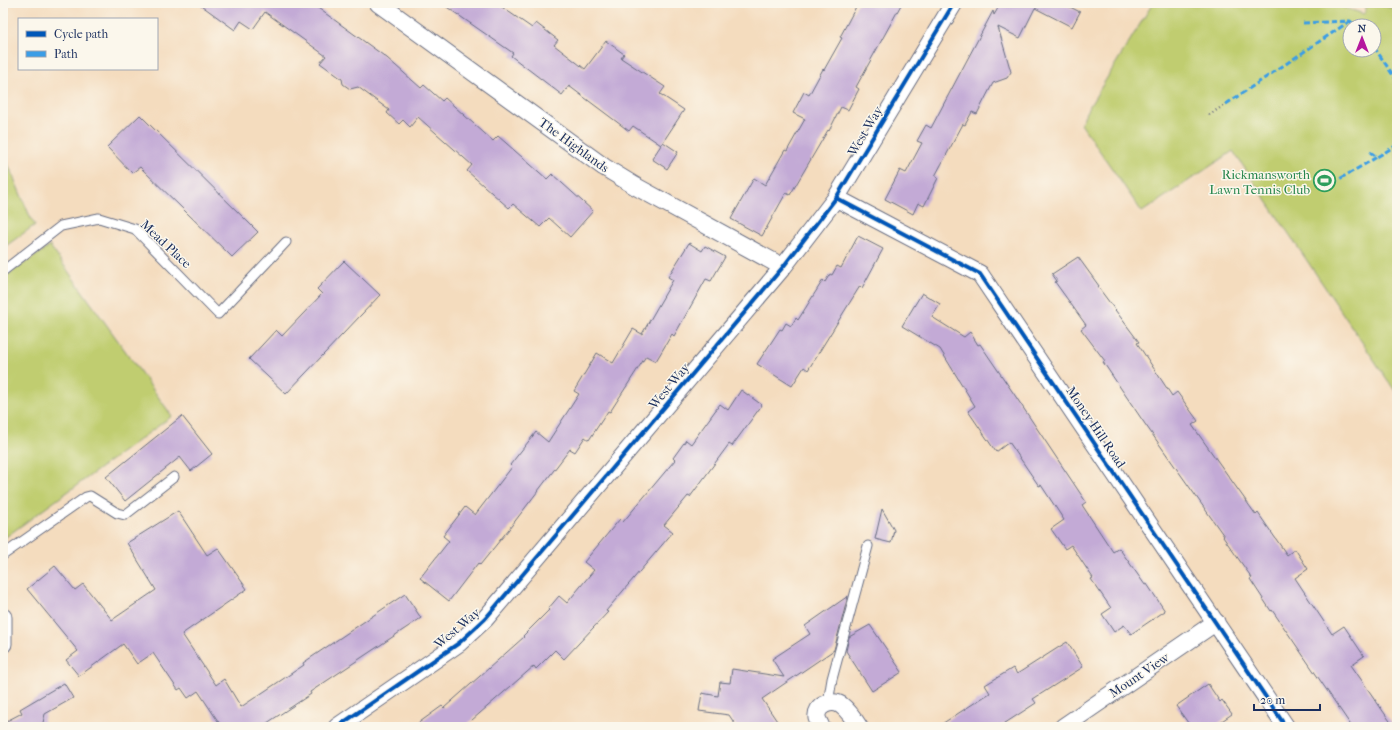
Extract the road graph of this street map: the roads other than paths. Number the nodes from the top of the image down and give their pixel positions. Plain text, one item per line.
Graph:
1 (378, 3) edge
2 (954, 3) edge
3 (836, 198) junction
4 (286, 242) dead end
5 (783, 267) junction
6 (3, 271) edge
7 (174, 477) dead end
8 (868, 546) dead end
9 (3, 555) edge
10 (3, 616) edge
11 (1216, 622) junction
12 (3, 644) edge
13 (828, 703) junction
14 (337, 727) edge
15 (821, 727) edge
16 (859, 727) edge
17 (1063, 727) edge
18 (1286, 727) edge

1 - 5 street, The Highlands
2 - 3 street, West Way
3 - 5 street, West Way
3 - 11 street, Money Hill Road
4 - 6 lane, Mead Place
5 - 14 street, West Way
7 - 9 lane
8 - 13 lane
10 - 12 street
11 - 17 street, Mount View
11 - 18 street, Money Hill Road
13 - 15 street
13 - 16 street

